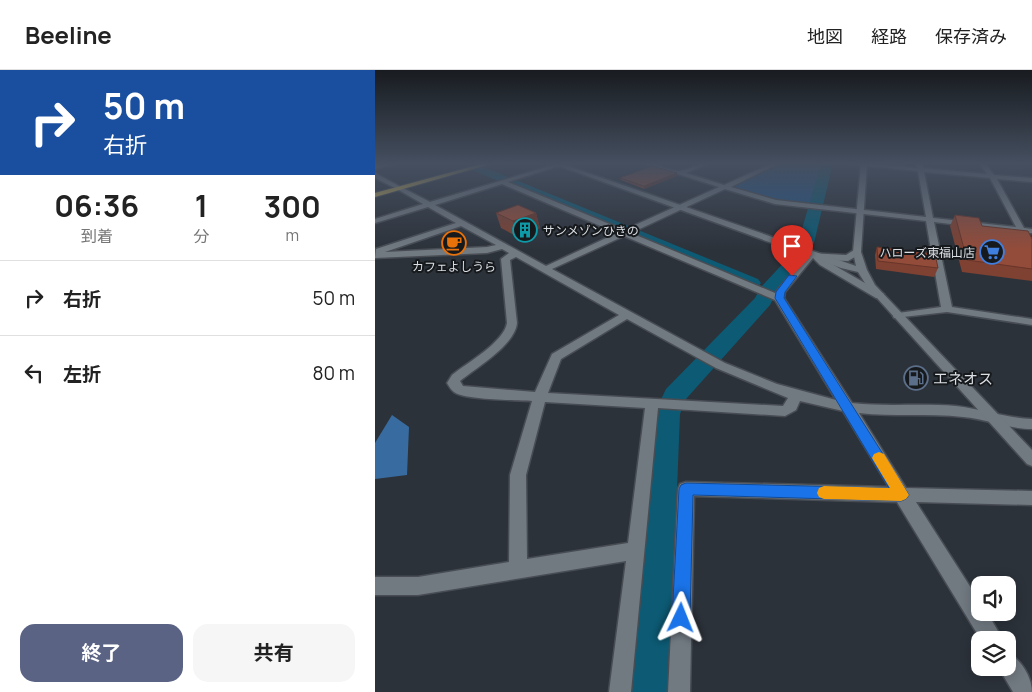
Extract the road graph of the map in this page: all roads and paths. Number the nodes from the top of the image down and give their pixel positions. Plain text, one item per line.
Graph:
1 (406, 192) edge
2 (469, 192) edge
3 (532, 192) edge
4 (636, 192) edge
5 (714, 192) edge
6 (742, 192) edge
7 (861, 192) edge
8 (924, 192) edge
9 (1001, 192) edge
10 (429, 204) junction
11 (679, 208) junction
12 (859, 212) junction
13 (375, 220) edge
14 (929, 220) junction
15 (462, 223) junction
16 (1021, 230) junction
17 (1032, 231) edge
18 (626, 232) junction
19 (503, 246) junction
20 (1032, 249) edge
21 (857, 252) junction
22 (516, 253) junction
23 (808, 253) junction
24 (375, 254) edge
25 (546, 269) junction
26 (862, 270) junction
27 (770, 295) junction
28 (879, 296) junction
29 (947, 309) junction
30 (627, 314) junction
31 (898, 316) junction
32 (1032, 322) edge
33 (795, 395) junction
34 (540, 396) junction
35 (656, 405) junction
36 (847, 407) junction
37 (992, 418) junction
38 (1032, 424) edge
39 (1032, 460) edge
40 (901, 495) junction
41 (1032, 498) edge
42 (636, 552) junction
43 (517, 568) junction
44 (375, 586) edge
45 (987, 631) edge
46 (1016, 676) edge
47 (620, 692) edge
48 (679, 692) edge
49 (1026, 692) edge

1 - 10 street
2 - 10 street
3 - 18 street
4 - 11 street
5 - 11 street
6 - 12 street
7 - 12 street
8 - 14 street
9 - 16 street
10 - 13 street
10 - 15 street
11 - 18 street
11 - 23 street
12 - 14 street
12 - 21 street
14 - 16 street
14 - 29 street
15 - 19 street
15 - 24 street
16 - 17 street
16 - 20 street
18 - 25 street
18 - 27 street
19 - 22 street
19 - 24 street
21 - 23 street
21 - 26 street
22 - 25 street
22 - 34 street
23 - 26 street
23 - 27 street
23 - 28 street
25 - 30 street
26 - 28 street
27 - 36 street
28 - 31 street
29 - 31 street
29 - 32 street
30 - 33 street
30 - 34 street
31 - 37 street
33 - 35 street
33 - 36 street
34 - 35 street
34 - 43 street
35 - 42 street
36 - 37 street
36 - 40 street
37 - 38 street
37 - 39 street
40 - 41 street
40 - 45 street
40 - 48 street
42 - 43 street
42 - 47 street
43 - 44 street
46 - 49 street

